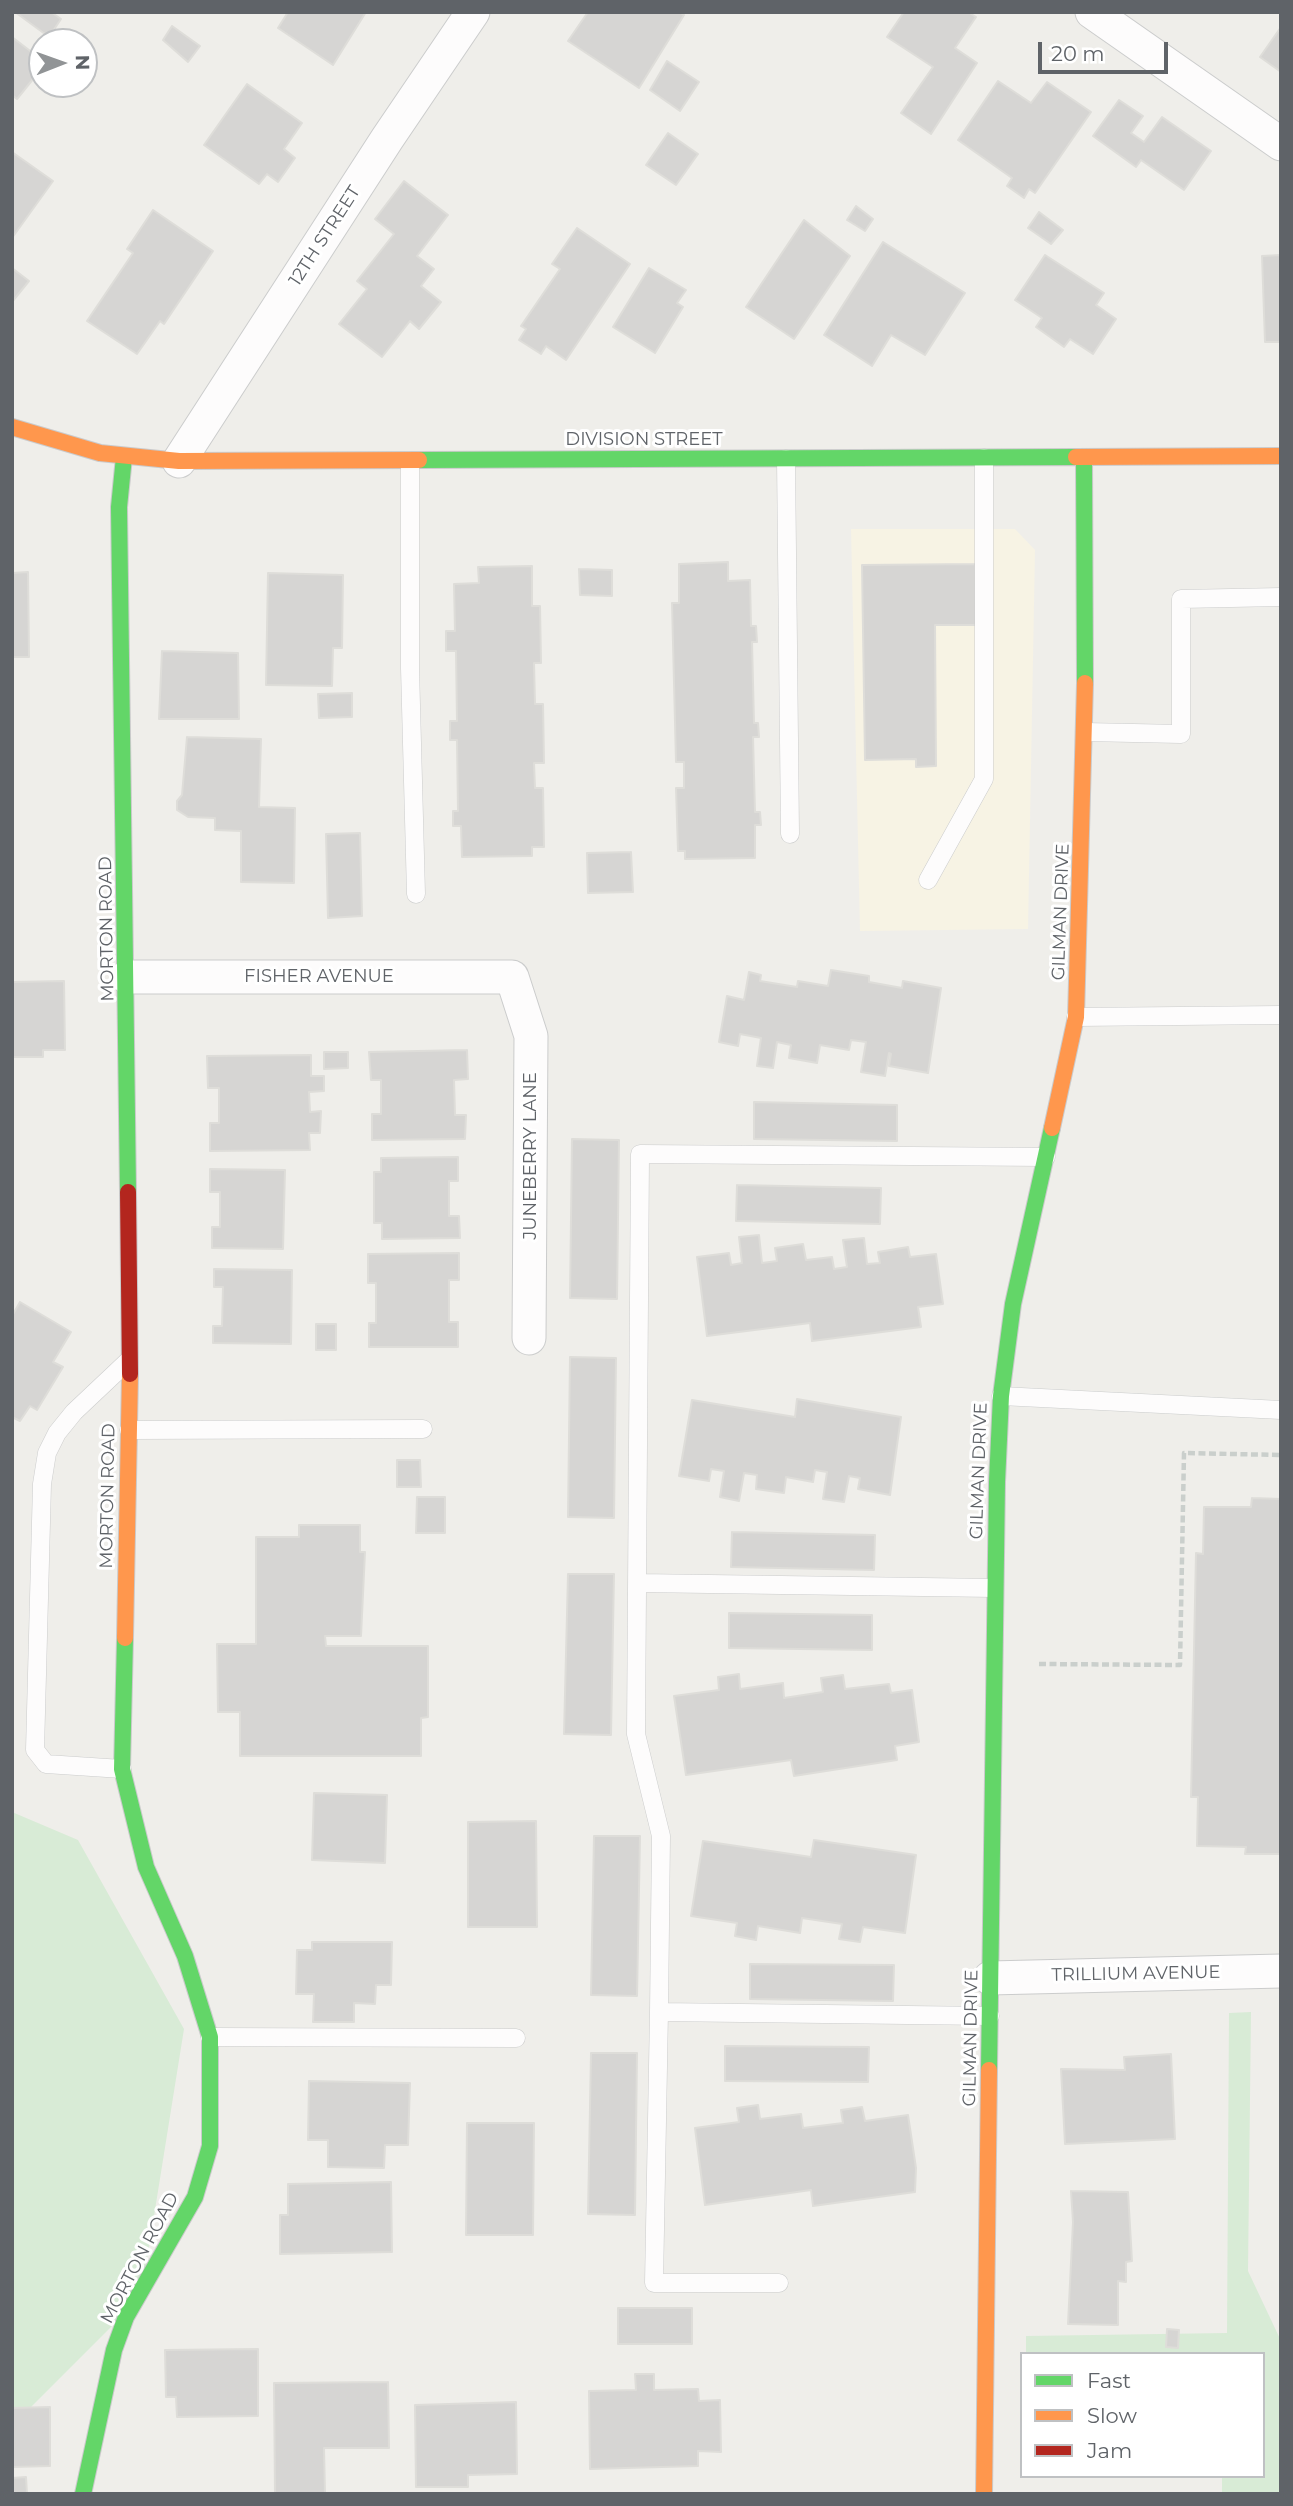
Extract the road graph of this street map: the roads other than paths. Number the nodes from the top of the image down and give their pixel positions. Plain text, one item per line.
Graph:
1 (473, 12) edge
2 (1092, 12) edge
3 (1281, 144) edge
4 (12, 427) edge
5 (1281, 456) edge
6 (124, 457) junction
7 (1084, 457) junction
8 (786, 458) junction
9 (984, 458) junction
10 (179, 461) junction
11 (410, 461) junction
12 (1281, 597) edge
13 (1085, 732) junction
14 (790, 834) dead end
15 (928, 880) dead end
16 (416, 894) dead end
17 (127, 977) junction
18 (512, 977) joint
19 (1281, 1015) edge
20 (1076, 1017) junction
21 (1046, 1157) junction
22 (529, 1339) dead end
23 (130, 1360) junction
24 (1001, 1396) junction
25 (1281, 1410) edge
26 (423, 1429) dead end
27 (129, 1430) junction
28 (638, 1583) junction
29 (995, 1588) junction
30 (122, 1769) junction
31 (1281, 1971) edge
32 (990, 1978) junction
33 (659, 2012) junction
34 (990, 2016) junction
35 (210, 2036) junction
36 (516, 2038) dead end
37 (779, 2283) dead end
38 (83, 2494) edge
39 (984, 2494) edge

1 - 10 street, 12TH STREET
2 - 3 street
4 - 6 street, DIVISION STREET
5 - 7 street, DIVISION STREET
6 - 10 street, DIVISION STREET
6 - 17 street, MORTON ROAD
7 - 9 street, DIVISION STREET
7 - 13 street, GILMAN DRIVE
8 - 9 street, DIVISION STREET
8 - 11 street, DIVISION STREET
8 - 14 lane
9 - 15 lane
10 - 11 street, DIVISION STREET
11 - 16 lane
12 - 13 lane
13 - 20 street, GILMAN DRIVE
17 - 18 street, FISHER AVENUE
17 - 23 street, MORTON ROAD
18 - 22 street, JUNEBERRY LANE
19 - 20 lane
20 - 21 street, GILMAN DRIVE
21 - 24 street, GILMAN DRIVE
21 - 28 lane
23 - 27 street, MORTON ROAD
23 - 30 lane
24 - 25 lane
24 - 29 street, GILMAN DRIVE
26 - 27 lane
27 - 30 street, MORTON ROAD
28 - 29 lane
28 - 33 lane
29 - 32 street, GILMAN DRIVE
30 - 35 street, MORTON ROAD
31 - 32 street, TRILLIUM AVENUE
32 - 34 street, GILMAN DRIVE
33 - 34 lane
33 - 37 lane
34 - 39 street, GILMAN DRIVE
35 - 36 lane
35 - 38 street, MORTON ROAD

